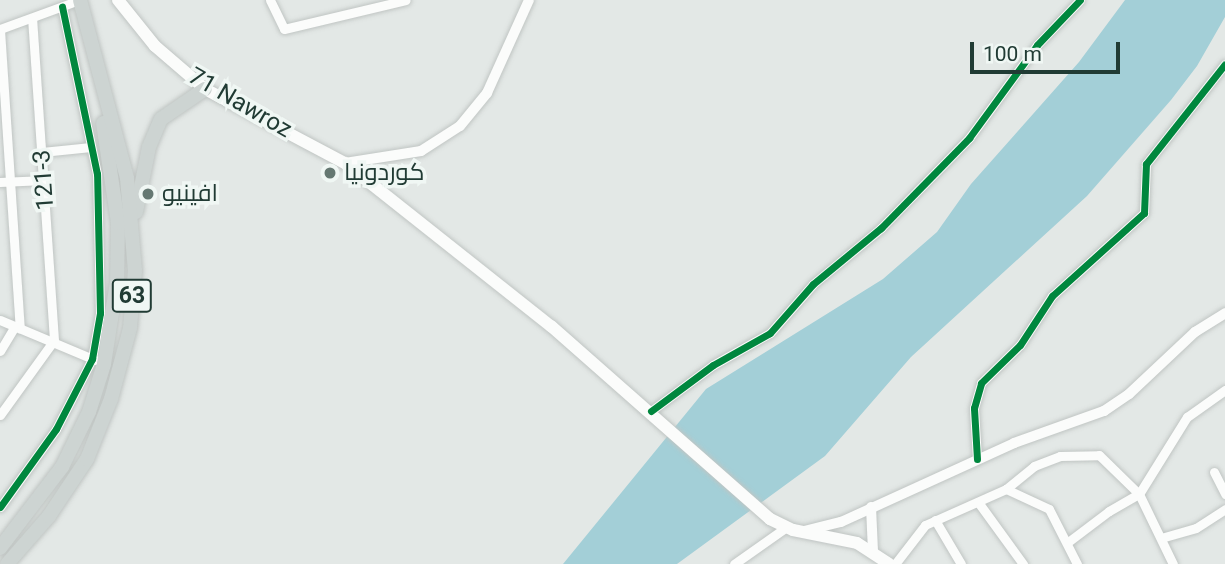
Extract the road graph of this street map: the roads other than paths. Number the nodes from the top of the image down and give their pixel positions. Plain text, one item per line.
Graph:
1 (118, 0) edge
2 (270, 0) edge
3 (406, 0) edge
4 (529, 0) edge
5 (1080, 0) edge
6 (71, 2) edge
7 (32, 19) junction
8 (0, 29) edge
9 (1225, 64) edge
10 (205, 89) junction
11 (92, 147) junction
12 (42, 152) junction
13 (345, 163) junction
14 (45, 180) junction
15 (0, 182) edge
16 (11, 182) junction
17 (133, 228) junction
18 (1225, 313) edge
19 (0, 320) edge
20 (18, 327) junction
21 (54, 341) junction
22 (0, 351) edge
23 (98, 362) junction
24 (1225, 390) edge
25 (653, 413) junction
26 (0, 415) edge
27 (977, 459) junction
28 (1214, 472) dead end
29 (1006, 489) junction
30 (1139, 494) junction
31 (1225, 494) edge
32 (978, 502) junction
33 (0, 506) edge
34 (871, 507) junction
35 (1225, 509) edge
36 (935, 520) junction
37 (785, 528) junction
38 (802, 532) junction
39 (1161, 538) junction
40 (1068, 542) junction
41 (0, 548) edge
42 (873, 551) junction
43 (1069, 555) junction
44 (7, 564) edge
45 (734, 564) edge
46 (888, 564) edge
47 (895, 564) edge
48 (961, 564) edge
49 (1023, 564) edge
50 (1061, 564) edge
51 (1077, 564) edge
52 (1173, 564) edge

1 - 10 main road, 71 Nawroz
2 - 3 street
4 - 13 street
5 - 25 street
6 - 7 street
6 - 11 street
6 - 17 main road, 63
6 - 23 main road, 63
7 - 8 street
7 - 12 street, 121-3
8 - 16 street
9 - 27 street
10 - 13 main road, 71 Nawroz
10 - 17 main road
11 - 12 street
11 - 23 street
12 - 14 street, 121-3
13 - 25 main road, 71 Nawroz
14 - 16 street
14 - 21 street, 121-3
15 - 16 street
16 - 20 street
17 - 44 main road, 63
18 - 27 street
19 - 20 street
20 - 21 street
20 - 22 street
21 - 23 street
21 - 26 street
23 - 33 street
23 - 41 main road, 63
24 - 30 street
25 - 37 main road, 71 Nawroz
27 - 34 street
28 - 31 street
29 - 30 street
29 - 32 street
29 - 40 street
30 - 39 street
30 - 40 street
32 - 36 street
32 - 49 street
34 - 38 street
34 - 42 street
35 - 39 street
36 - 47 street
36 - 48 street
37 - 38 main road, 71 Nawroz
37 - 45 street
38 - 42 main road, 71 Nawroz
39 - 52 street
40 - 43 street
42 - 46 main road
43 - 50 street
43 - 51 street

